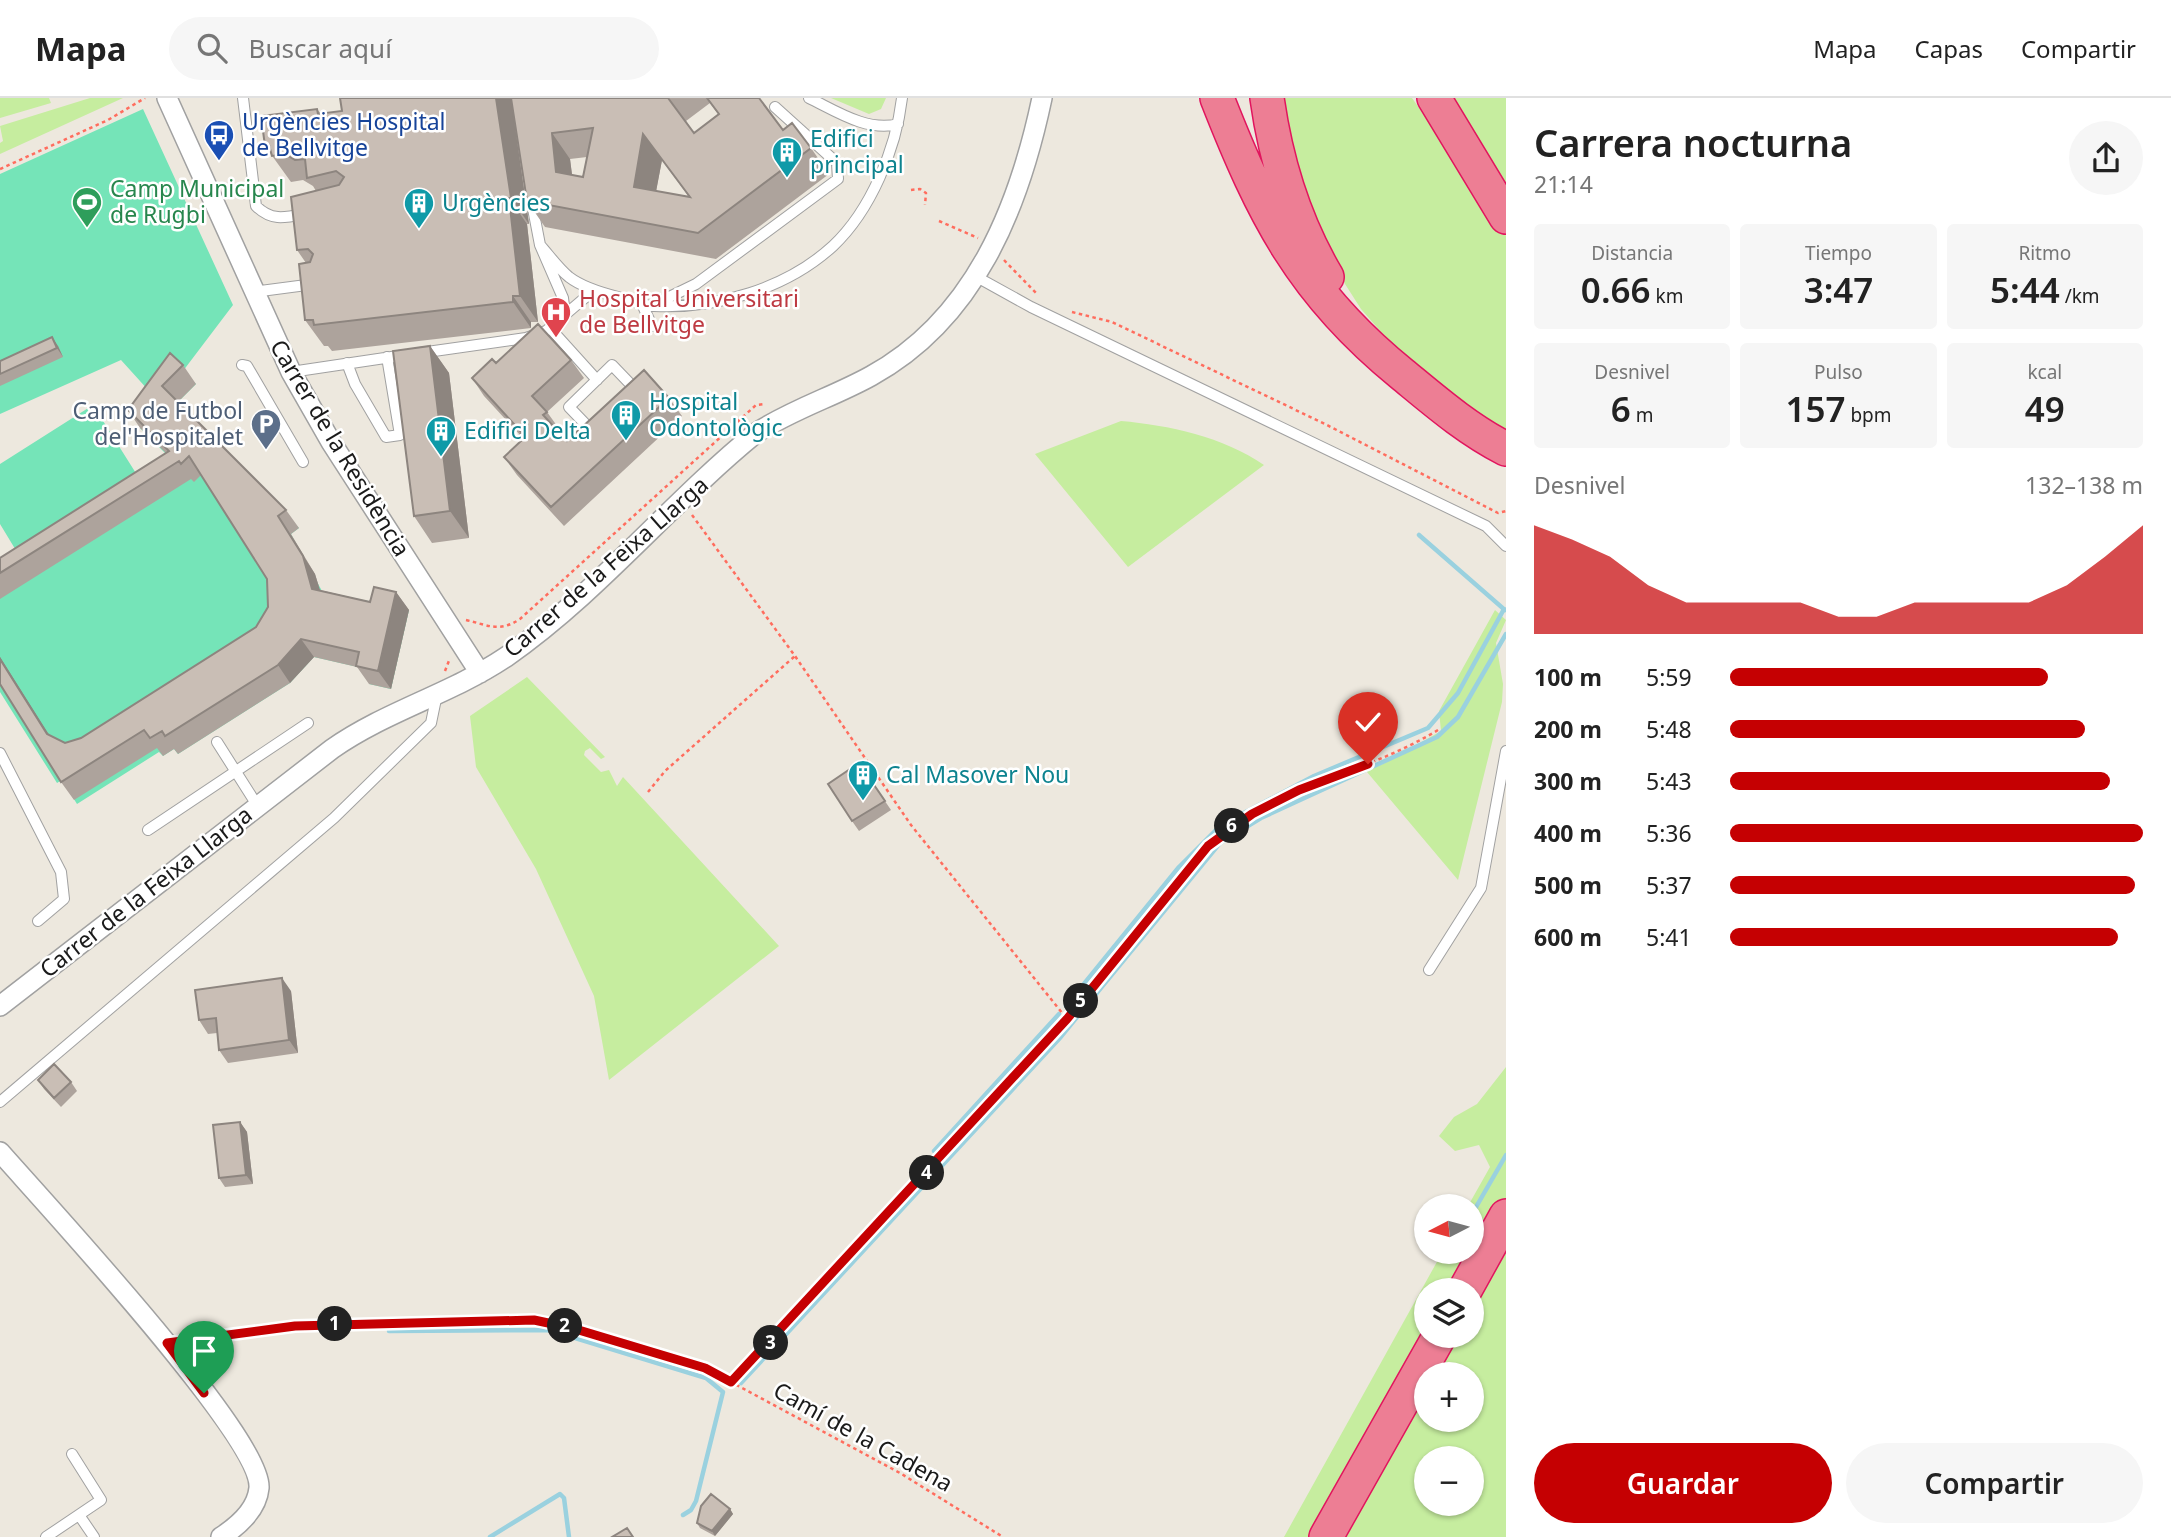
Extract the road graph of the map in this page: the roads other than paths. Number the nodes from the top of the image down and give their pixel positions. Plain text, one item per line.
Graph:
1 (167, 98) edge
2 (243, 98) edge
3 (809, 98) edge
4 (902, 98) edge
5 (1042, 98) edge
6 (1217, 98) edge
7 (1267, 98) edge
8 (1436, 102) edge
9 (775, 107) dead end
10 (898, 124) junction
11 (530, 192) edge
12 (318, 211) edge
13 (1506, 217) edge
14 (540, 245) junction
15 (975, 276) junction
16 (324, 282) edge
17 (594, 290) junction
18 (253, 292) junction
19 (647, 305) junction
20 (565, 314) junction
21 (652, 326) dead end
22 (550, 328) junction
23 (387, 358) junction
24 (347, 363) junction
25 (242, 365) dead end
26 (290, 372) junction
27 (1401, 374) junction
28 (597, 380) junction
29 (1506, 449) edge
30 (303, 462) dead end
31 (1506, 546) edge
32 (480, 673) junction
33 (436, 694) junction
34 (308, 723) dead end
35 (217, 742) dead end
36 (1506, 751) edge
37 (0, 753) edge
38 (236, 771) junction
39 (257, 805) junction
40 (148, 830) dead end
41 (38, 921) dead end
42 (1429, 970) dead end
43 (0, 1006) edge
44 (0, 1102) edge
45 (0, 1152) edge
46 (1506, 1216) edge
47 (1472, 1278) edge
48 (1433, 1348) edge
49 (72, 1454) dead end
50 (79, 1515) junction
51 (46, 1537) edge
52 (94, 1537) edge
53 (221, 1537) edge
54 (1328, 1537) edge

1 - 18 street, Carrer de la Residència
2 - 12 lane
3 - 10 lane
4 - 10 lane
5 - 15 street, Carrer de la Feixa Llarga
6 - 27 highway
7 - 27 highway
8 - 13 highway
9 - 19 lane
10 - 19 lane
11 - 14 lane
14 - 17 lane
14 - 20 lane
15 - 31 lane
15 - 32 street, Carrer de la Feixa Llarga
16 - 18 lane
17 - 19 lane
17 - 20 lane
18 - 26 street, Carrer de la Residència
19 - 21 lane
20 - 22 lane
22 - 23 lane
22 - 28 lane
23 - 24 lane
23 - 24 lane
24 - 26 lane
25 - 30 lane
26 - 32 street, Carrer de la Residència
27 - 29 highway
28 - 28 lane
32 - 33 street, Carrer de la Feixa Llarga
33 - 39 street, Carrer de la Feixa Llarga
33 - 44 lane
34 - 38 lane
35 - 38 lane
36 - 42 lane
37 - 41 lane
38 - 39 lane
38 - 40 lane
39 - 43 street, Carrer de la Feixa Llarga
45 - 53 street
46 - 47 highway
48 - 54 highway
49 - 50 lane
50 - 51 lane
50 - 52 lane

